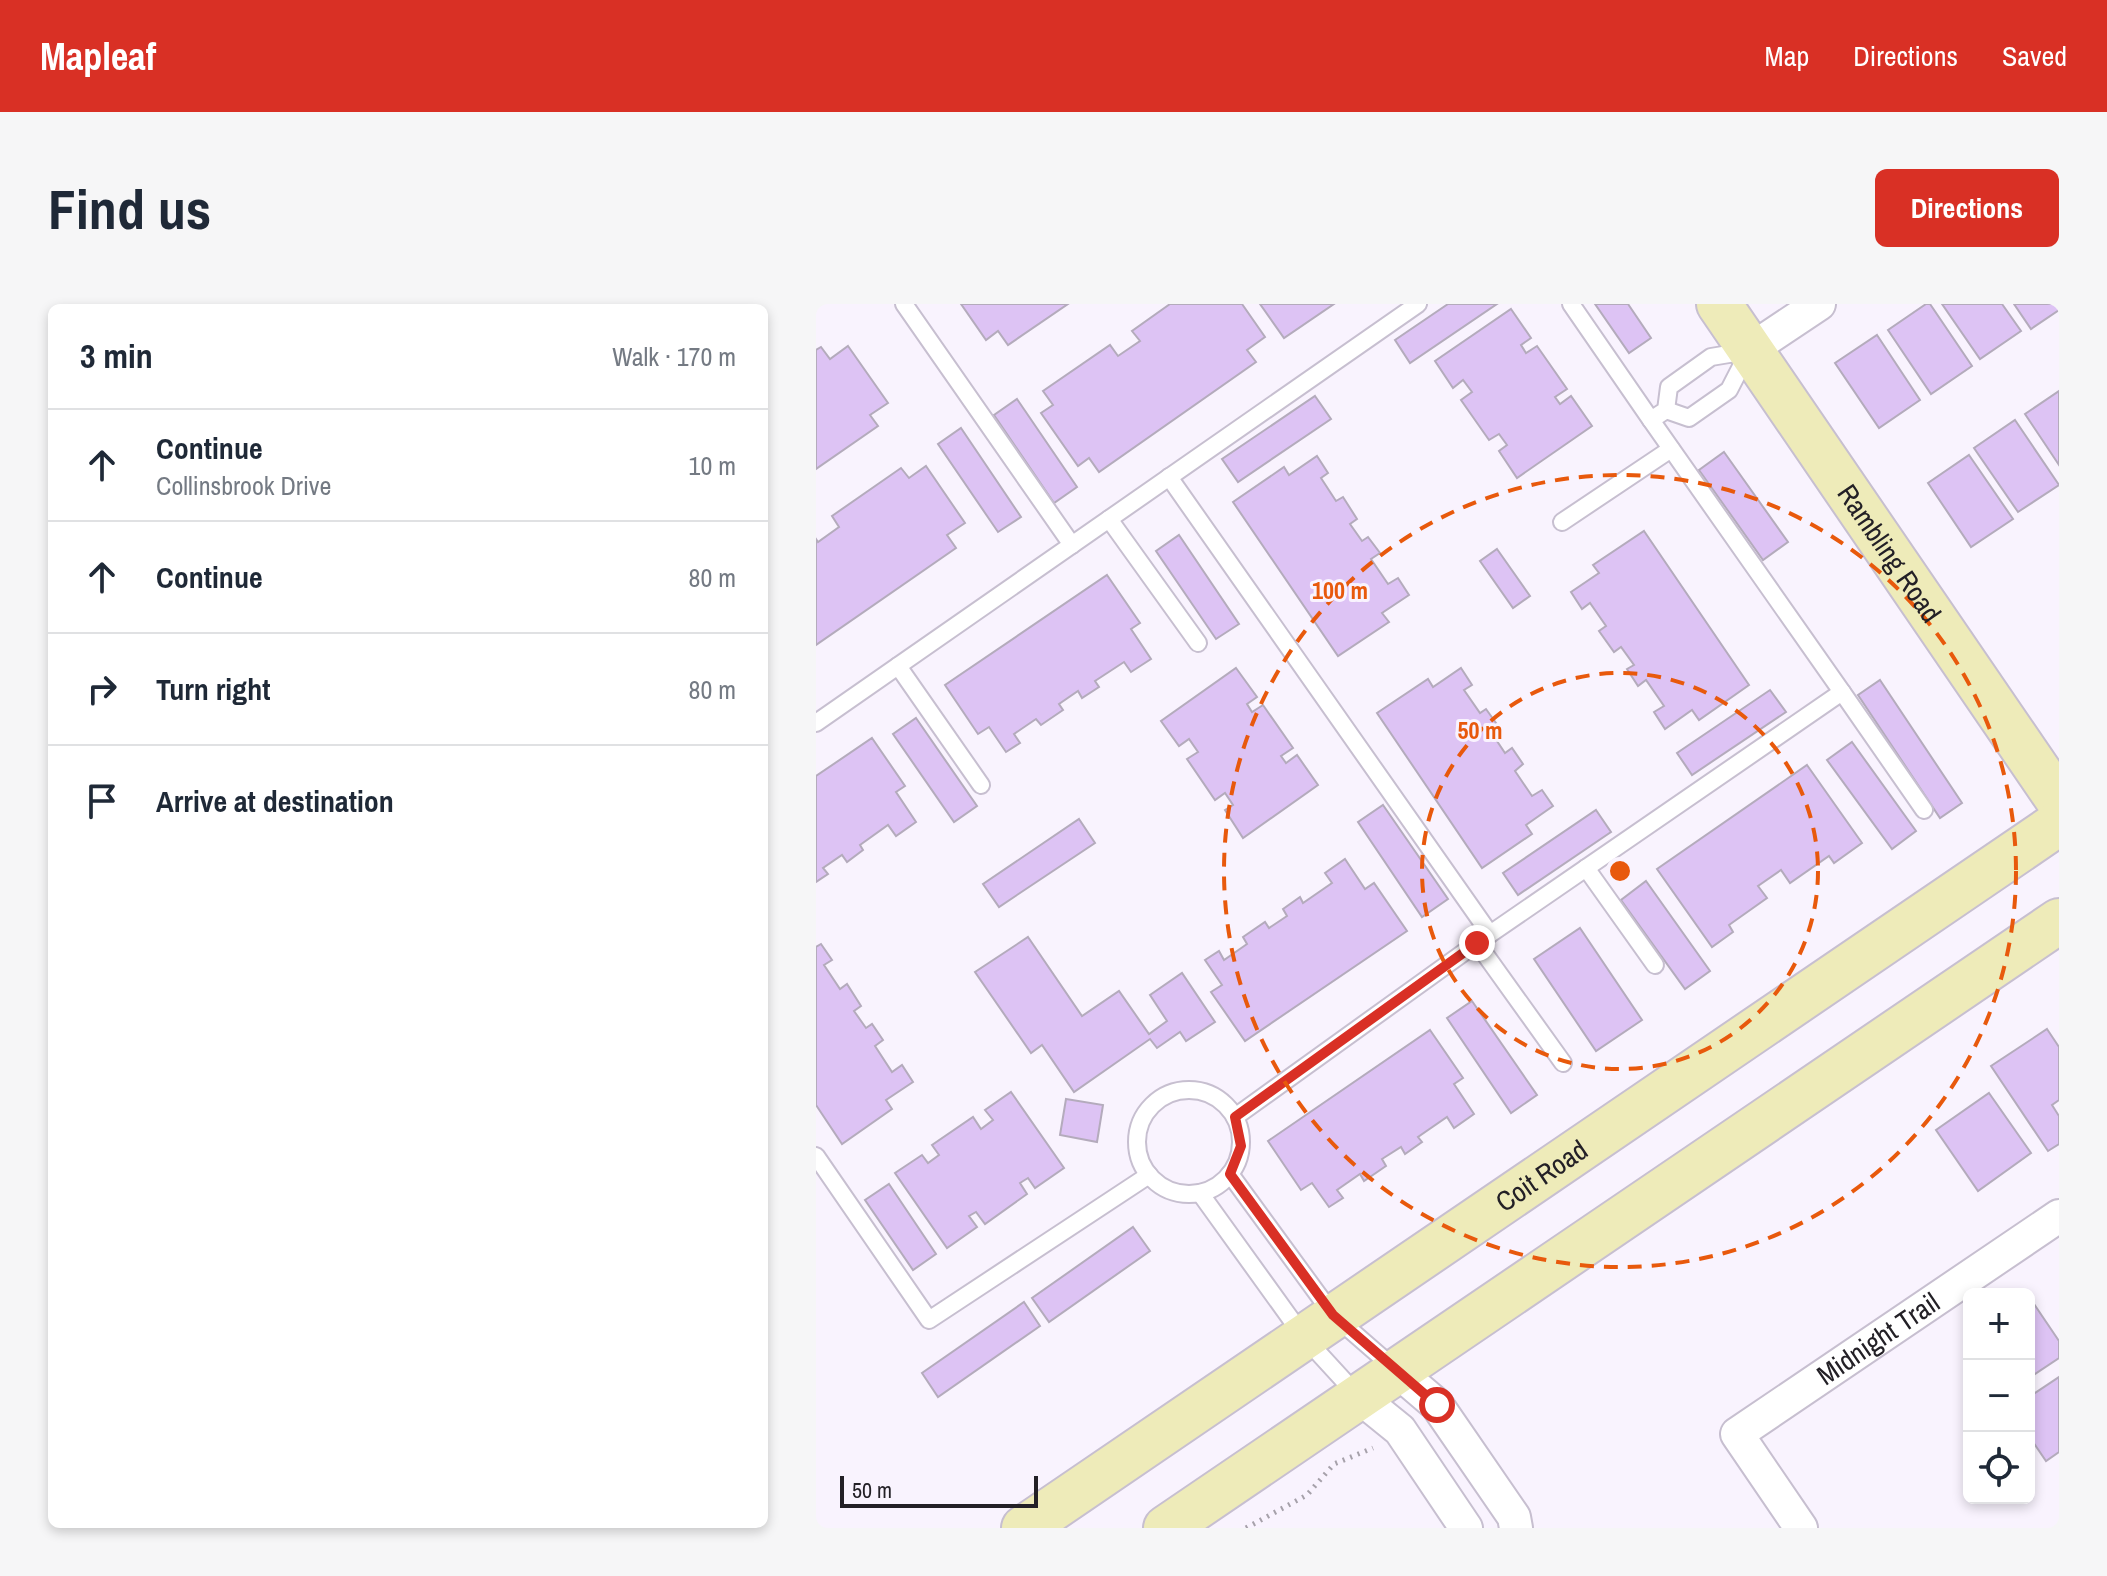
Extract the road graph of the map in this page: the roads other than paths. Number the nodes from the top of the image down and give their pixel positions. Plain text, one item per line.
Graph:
1 (904, 304) edge
2 (1418, 304) edge
3 (1571, 304) edge
4 (1719, 304) edge
5 (1819, 304) edge
6 (1750, 350) junction
7 (1666, 410) junction
8 (1651, 420) junction
9 (1671, 449) junction
10 (1169, 477) junction
11 (1109, 519) junction
12 (1562, 522) dead end
13 (1072, 545) junction
14 (1198, 643) dead end
15 (898, 666) junction
16 (1842, 692) junction
17 (816, 723) edge
18 (981, 785) dead end
19 (2059, 801) edge
20 (1924, 810) dead end
21 (2059, 823) edge
22 (1586, 868) junction
23 (2059, 921) edge
24 (1483, 939) junction
25 (1655, 965) dead end
26 (1563, 1063) dead end
27 (1235, 1117) junction
28 (816, 1156) edge
29 (1230, 1174) junction
30 (1149, 1175) junction
31 (1200, 1193) junction
32 (2057, 1221) edge
33 (1318, 1326) junction
34 (1396, 1370) junction
35 (1358, 1396) junction
36 (1024, 1528) edge
37 (1166, 1528) edge
38 (1466, 1528) edge
39 (1516, 1528) edge
40 (1801, 1528) edge

1 - 13 lane
2 - 10 lane
3 - 8 lane
4 - 6 main road, Rambling Road
5 - 6 street
6 - 7 lane
6 - 7 lane
6 - 19 main road, Rambling Road
7 - 8 lane
8 - 9 lane
9 - 12 lane
9 - 16 lane
10 - 11 lane
10 - 24 lane
11 - 13 lane
11 - 14 lane
13 - 15 lane
15 - 17 lane
15 - 18 lane
16 - 20 lane
16 - 22 lane
21 - 33 main road, Coit Road
22 - 24 lane
22 - 25 lane
23 - 34 main road
24 - 26 lane
24 - 27 lane
27 - 29 lane
27 - 30 lane
28 - 30 lane
29 - 31 lane
29 - 33 lane
30 - 31 lane
31 - 33 lane
32 - 40 street, Midnight Trail
33 - 34 lane
33 - 35 lane
33 - 36 main road, Coit Road
34 - 35 main road
34 - 39 street
35 - 37 main road
35 - 38 street

